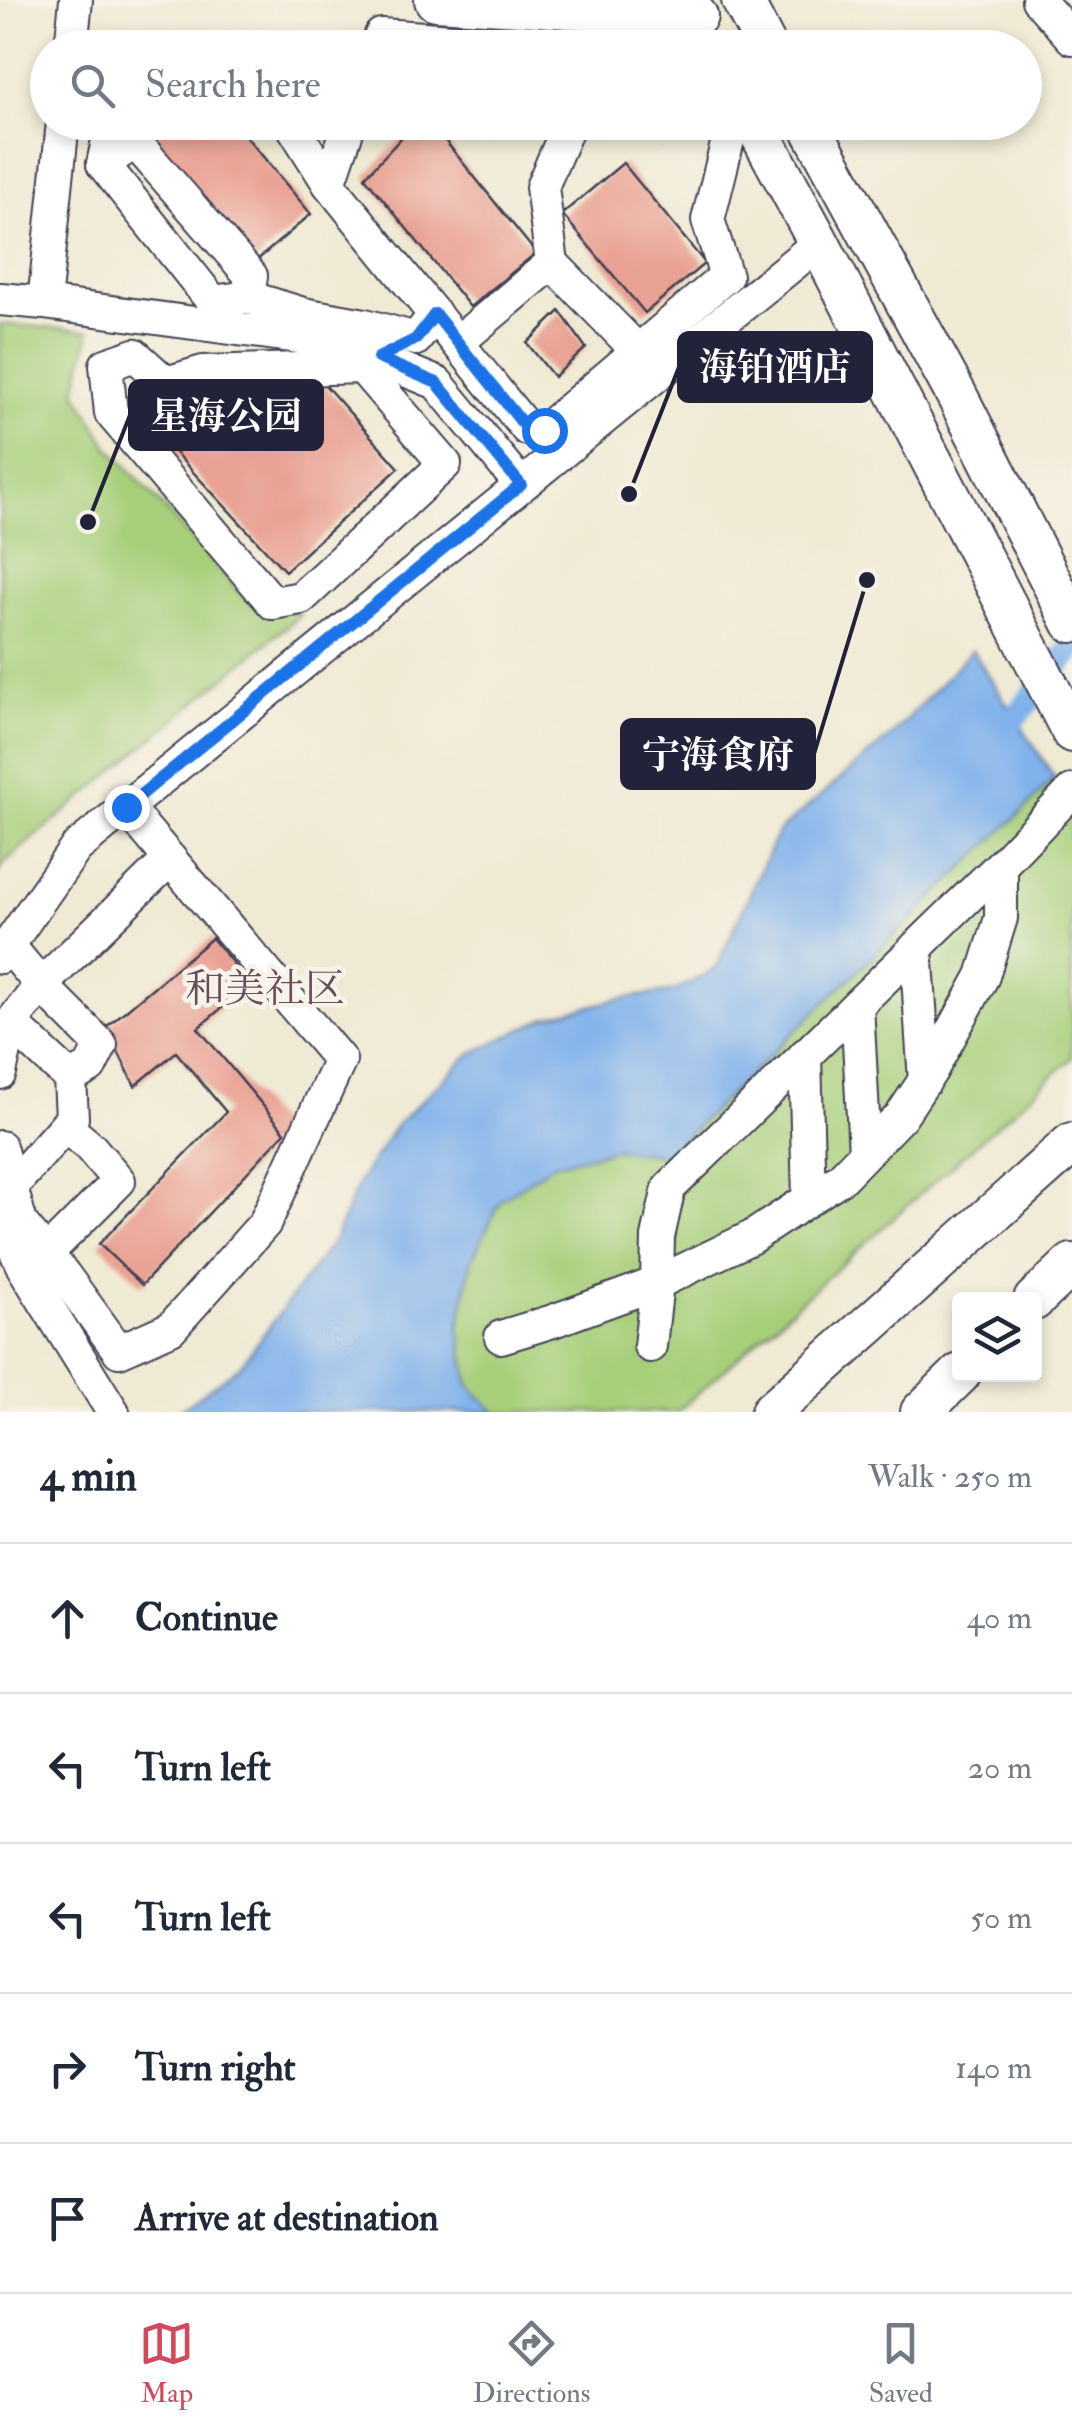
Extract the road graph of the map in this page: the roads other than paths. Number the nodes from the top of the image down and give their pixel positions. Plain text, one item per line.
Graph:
1 (76, 0) edge
2 (435, 0) edge
3 (742, 0) edge
4 (1038, 0) edge
5 (700, 21) edge
6 (73, 30) edge
7 (758, 30) edge
8 (1072, 38) edge
9 (61, 140) edge
10 (108, 140) edge
11 (302, 140) edge
12 (344, 140) edge
13 (562, 140) edge
14 (728, 140) edge
15 (764, 140) edge
16 (818, 140) edge
17 (103, 164) junction
18 (158, 168) junction
19 (330, 184) junction
20 (127, 194) junction
21 (183, 198) junction
22 (150, 222) junction
23 (222, 243) junction
24 (819, 243) junction
25 (175, 254) junction
26 (552, 263) junction
27 (199, 284) junction
28 (248, 297) junction
29 (0, 299) edge
30 (44, 303) junction
31 (425, 327) junction
32 (458, 342) junction
33 (638, 351) junction
34 (370, 363) junction
35 (166, 383) junction
36 (148, 456) junction
37 (521, 485) junction
38 (1072, 622) edge
39 (1072, 732) edge
40 (1072, 791) edge
41 (126, 807) junction
42 (170, 859) junction
43 (1000, 865) junction
44 (916, 947) junction
45 (4, 951) edge
46 (41, 985) junction
47 (857, 1004) junction
48 (11, 1022) junction
49 (805, 1056) junction
50 (0, 1074) edge
51 (70, 1078) junction
52 (925, 1082) junction
53 (65, 1126) junction
54 (1072, 1143) edge
55 (0, 1147) edge
56 (865, 1153) junction
57 (809, 1198) junction
58 (6, 1202) edge
59 (1072, 1264) edge
60 (55, 1265) junction
61 (656, 1283) junction
62 (1042, 1292) edge
63 (501, 1337) dead end
64 (650, 1346) dead end
65 (952, 1382) edge
66 (112, 1412) edge
67 (771, 1412) edge
68 (920, 1412) edge

1 - 6 street
2 - 5 main road
3 - 7 main road
4 - 8 street
9 - 30 street
10 - 17 street
11 - 19 street
12 - 19 street
13 - 26 street
14 - 33 street
15 - 24 main road
16 - 38 main road
17 - 18 street
17 - 20 street
18 - 20 street
18 - 21 street
19 - 31 street
20 - 22 street
21 - 22 street
21 - 23 street
22 - 25 street
23 - 25 street
23 - 27 street
23 - 28 street
24 - 37 street
24 - 39 main road
25 - 27 street
26 - 32 street
26 - 33 street
27 - 28 street
28 - 31 street
29 - 30 street
30 - 34 street
31 - 32 street
31 - 34 street
32 - 33 street
34 - 35 street
34 - 36 street
34 - 37 street
35 - 36 street
35 - 36 street
37 - 41 street
40 - 43 street
41 - 42 street
41 - 45 street
42 - 46 street
42 - 60 street
43 - 44 street
43 - 52 street
44 - 47 street
44 - 52 street
45 - 46 street
46 - 48 street
46 - 51 street
47 - 49 street
47 - 56 street
48 - 50 street
48 - 51 street
49 - 57 street
49 - 61 street
51 - 53 street
52 - 56 street
53 - 58 street
53 - 60 street
54 - 67 main road
55 - 58 street
56 - 57 street
57 - 61 street
58 - 60 street
58 - 66 street
59 - 62 main road
61 - 63 street
61 - 64 street
65 - 68 main road

